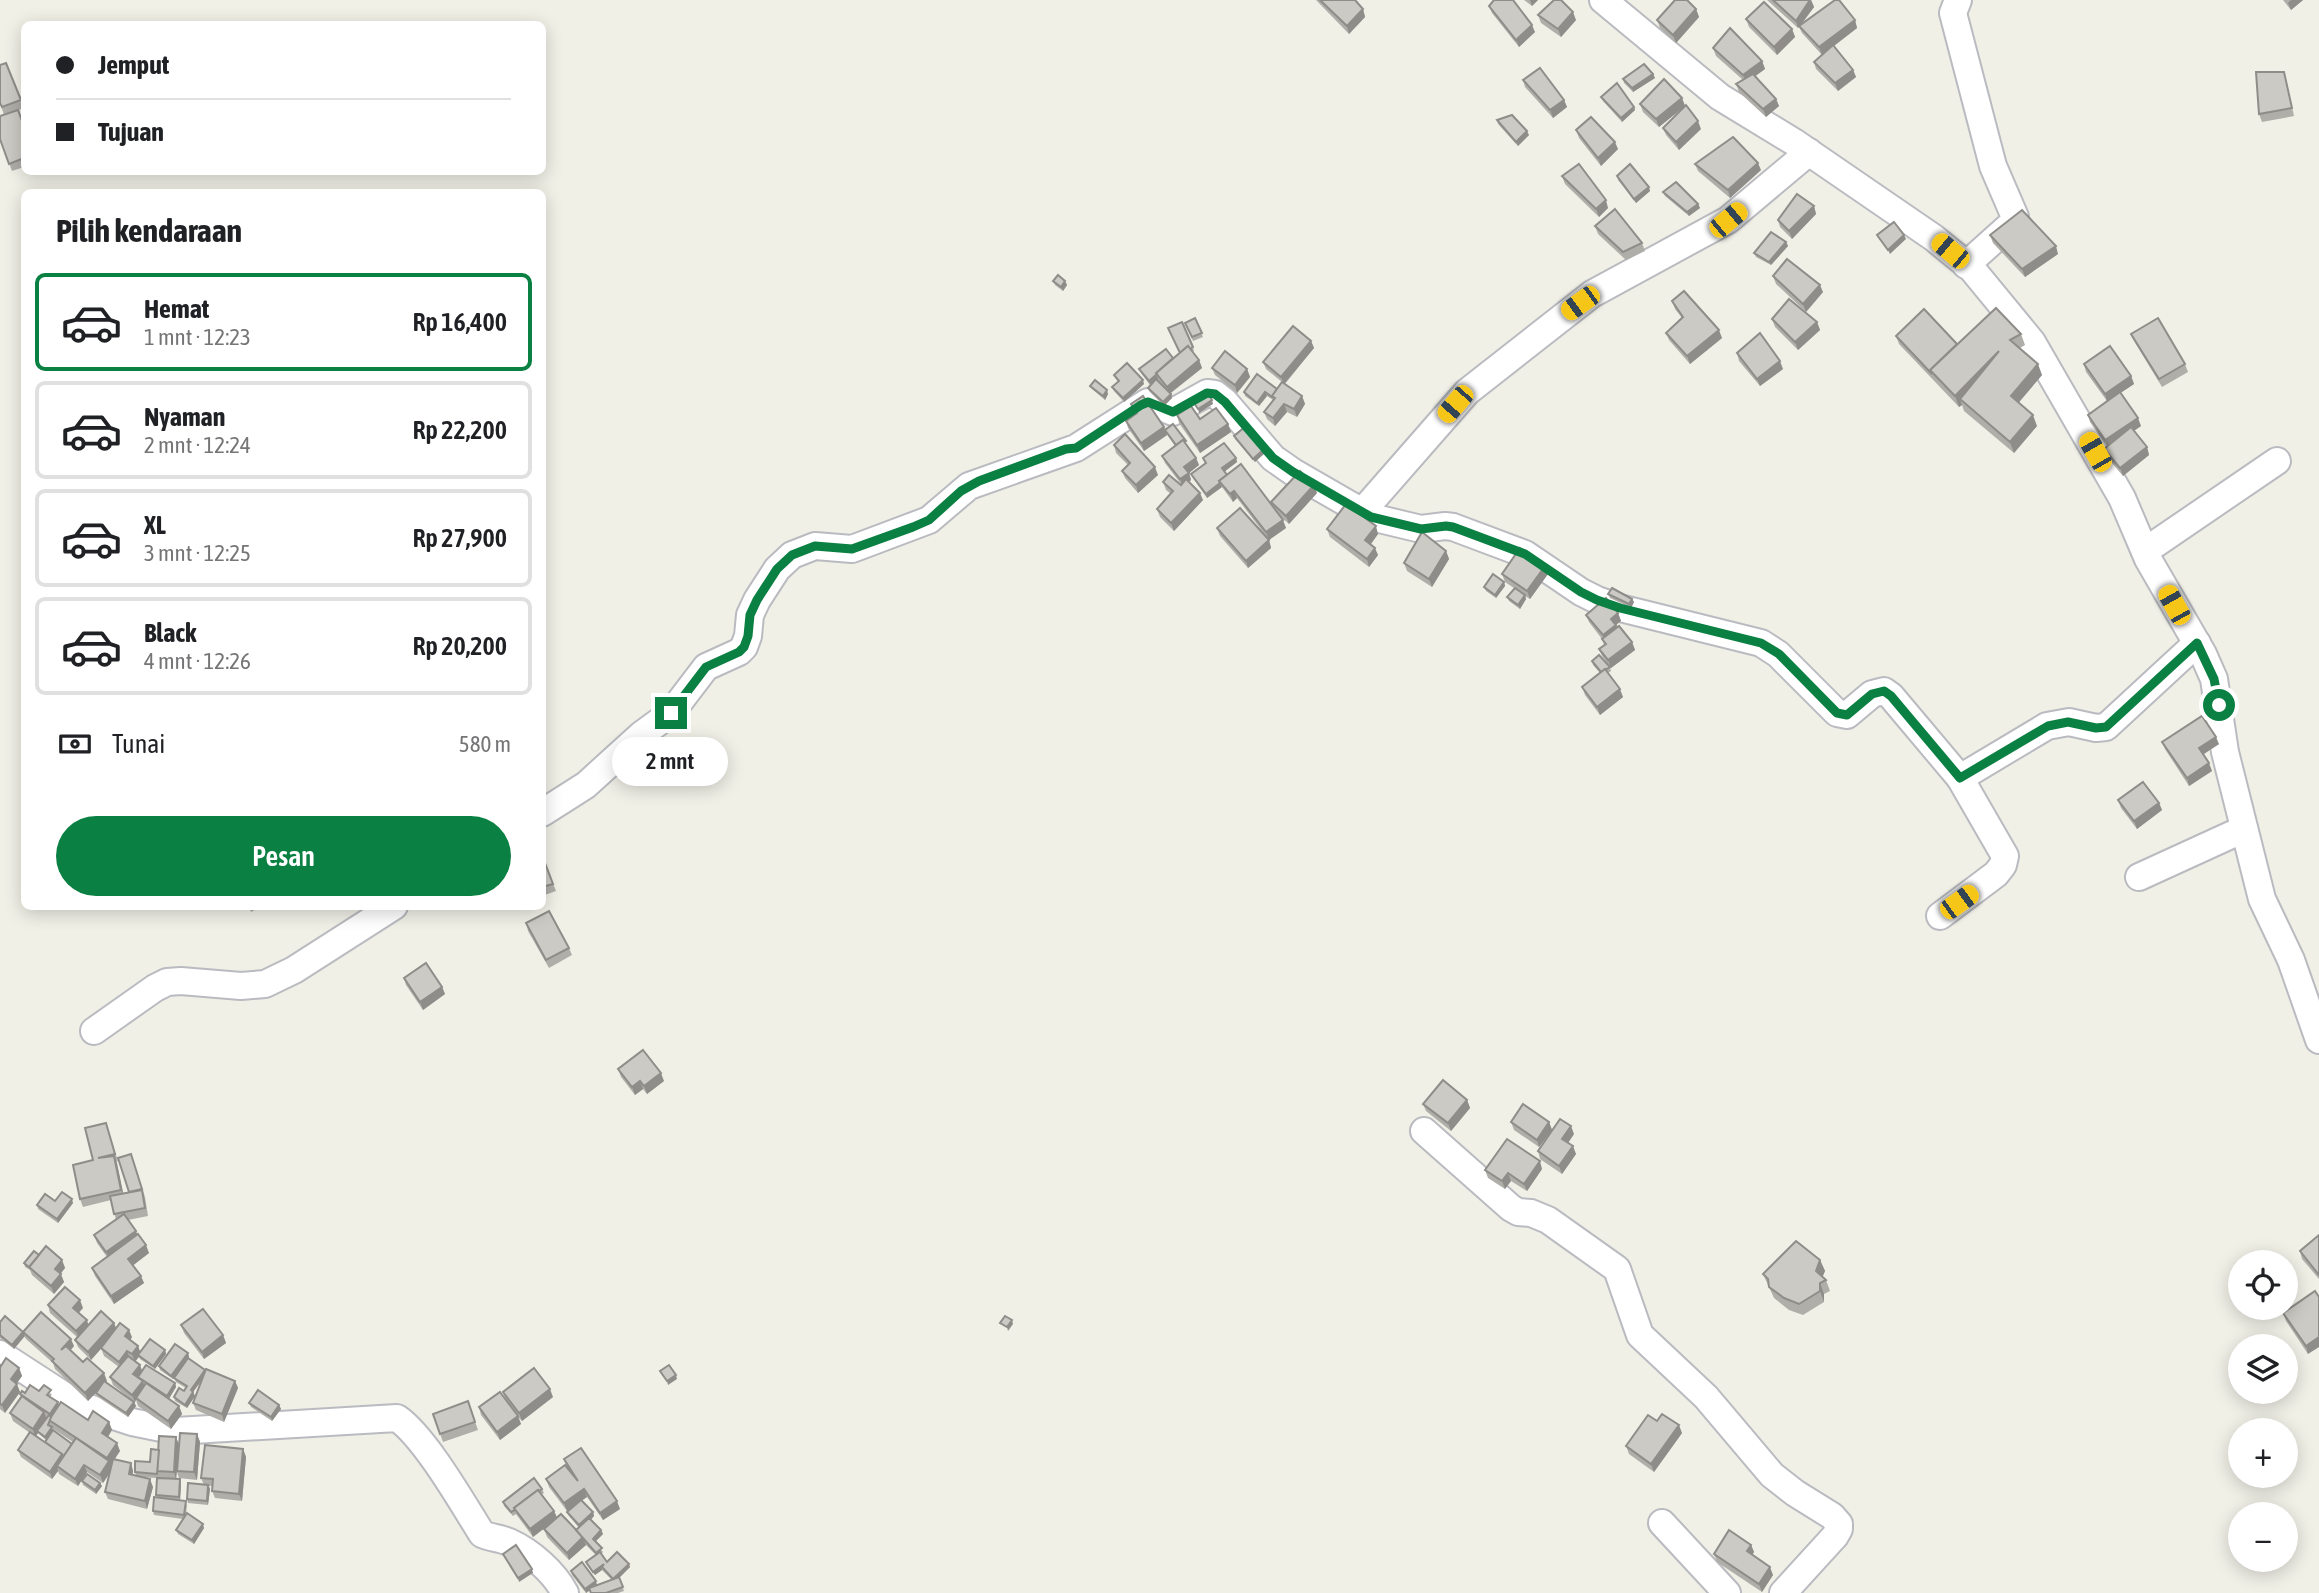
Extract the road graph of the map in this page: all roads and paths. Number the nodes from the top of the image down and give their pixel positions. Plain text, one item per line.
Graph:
1 (1603, 0) edge
2 (1958, 0) edge
3 (1809, 152) junction
4 (1966, 265) junction
5 (2277, 461) dead end
6 (1362, 512) junction
7 (2145, 551) junction
8 (2197, 643) junction
9 (1960, 778) junction
10 (546, 810) edge
11 (2244, 829) junction
12 (2139, 877) dead end
13 (380, 910) edge
14 (358, 916) edge
15 (1940, 916) dead end
16 (94, 1031) dead end
17 (2319, 1040) edge
18 (1424, 1131) dead end
19 (0, 1354) edge
20 (1662, 1523) dead end
21 (565, 1593) edge
22 (1727, 1593) edge
23 (1783, 1593) edge

1 - 3 street
2 - 4 street
3 - 4 street
3 - 6 street
4 - 7 street
5 - 7 street
6 - 9 street
6 - 10 street
7 - 8 street
8 - 9 street
8 - 11 street
9 - 15 street
11 - 12 street
11 - 17 street
13 - 14 street
14 - 16 street
18 - 23 street
19 - 21 street
20 - 22 street

